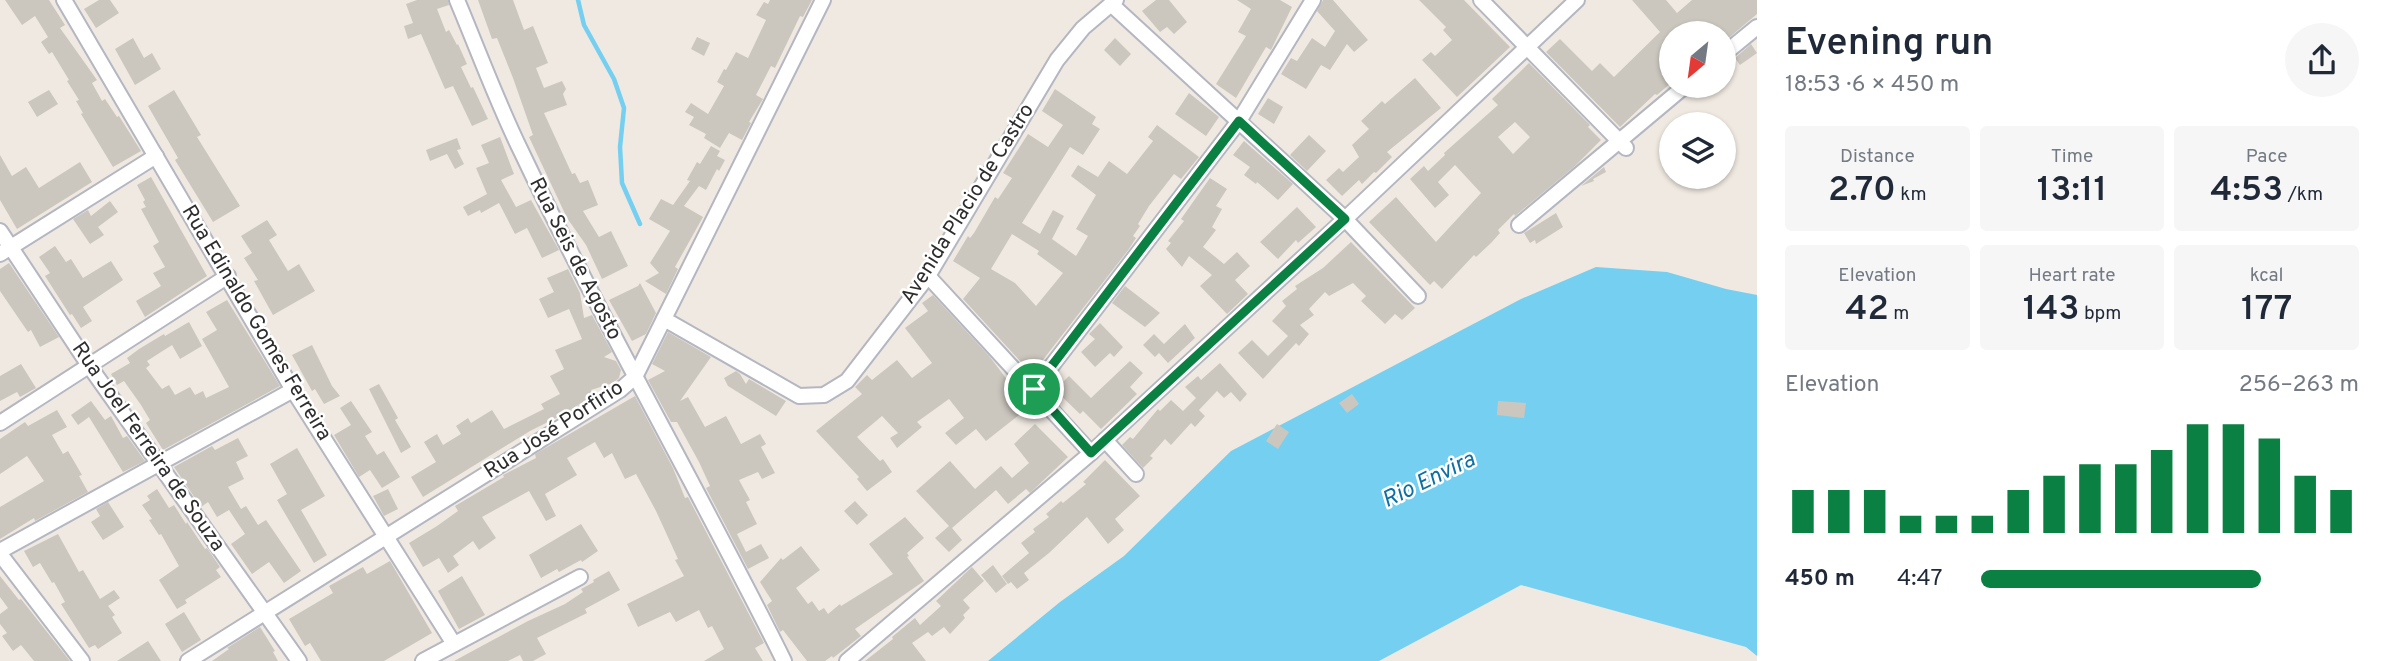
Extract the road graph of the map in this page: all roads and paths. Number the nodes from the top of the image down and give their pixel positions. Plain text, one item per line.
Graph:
1 (64, 0) edge
2 (457, 0) edge
3 (823, 0) edge
4 (1313, 0) edge
5 (1481, 0) edge
6 (1577, 0) edge
7 (1113, 2) edge
8 (1757, 27) edge
9 (1736, 44) edge
10 (1526, 47) junction
11 (1672, 98) edge
12 (1239, 121) junction
13 (1622, 144) junction
14 (156, 156) junction
15 (1345, 219) junction
16 (1519, 225) dead end
17 (0, 231) edge
18 (5, 250) edge
19 (228, 276) junction
20 (928, 276) junction
21 (1418, 296) dead end
22 (664, 318) junction
23 (90, 366) junction
24 (635, 377) junction
25 (1034, 389) junction
26 (293, 390) junction
27 (0, 423) edge
28 (1105, 440) junction
29 (1091, 453) junction
30 (159, 465) junction
31 (1136, 474) dead end
32 (386, 536) junction
33 (0, 552) edge
34 (580, 577) dead end
35 (265, 612) junction
36 (454, 643) junction
37 (82, 661) edge
38 (188, 661) edge
39 (299, 661) edge
40 (424, 661) edge
41 (784, 661) edge
42 (847, 661) edge

1 - 14 street, Rua Edinaldo Gomes Ferreira
2 - 24 street, Rua Seis de Agosto
3 - 22 street, Rua José Porfirio
4 - 12 street
5 - 10 street
6 - 10 street
7 - 12 street
7 - 20 street, Avenida Placio de Castro
8 - 9 street
10 - 13 street
10 - 15 street
11 - 13 street
12 - 15 street
12 - 25 street
13 - 16 street
14 - 18 street
14 - 19 street, Rua Edinaldo Gomes Ferreira
15 - 21 street
15 - 28 street
17 - 18 street, Rua Joel Ferreira de Souza
18 - 23 street, Rua Joel Ferreira de Souza
19 - 23 street
19 - 26 street, Rua Edinaldo Gomes Ferreira
20 - 22 street, Avenida Placio de Castro
20 - 25 street
22 - 24 street, Rua José Porfirio
23 - 27 street
23 - 30 street, Rua Joel Ferreira de Souza
24 - 32 street, Rua José Porfirio
24 - 41 street, Rua Seis de Agosto
25 - 29 street
26 - 30 street
26 - 32 street, Rua Edinaldo Gomes Ferreira
28 - 29 street
28 - 31 street
29 - 42 street
30 - 33 street
30 - 35 street, Rua Joel Ferreira de Souza
32 - 35 street, Rua José Porfirio
32 - 36 street, Rua Edinaldo Gomes Ferreira
33 - 37 street
34 - 36 street
35 - 38 street, Rua José Porfirio
35 - 39 street, Rua Joel Ferreira de Souza
36 - 40 street

